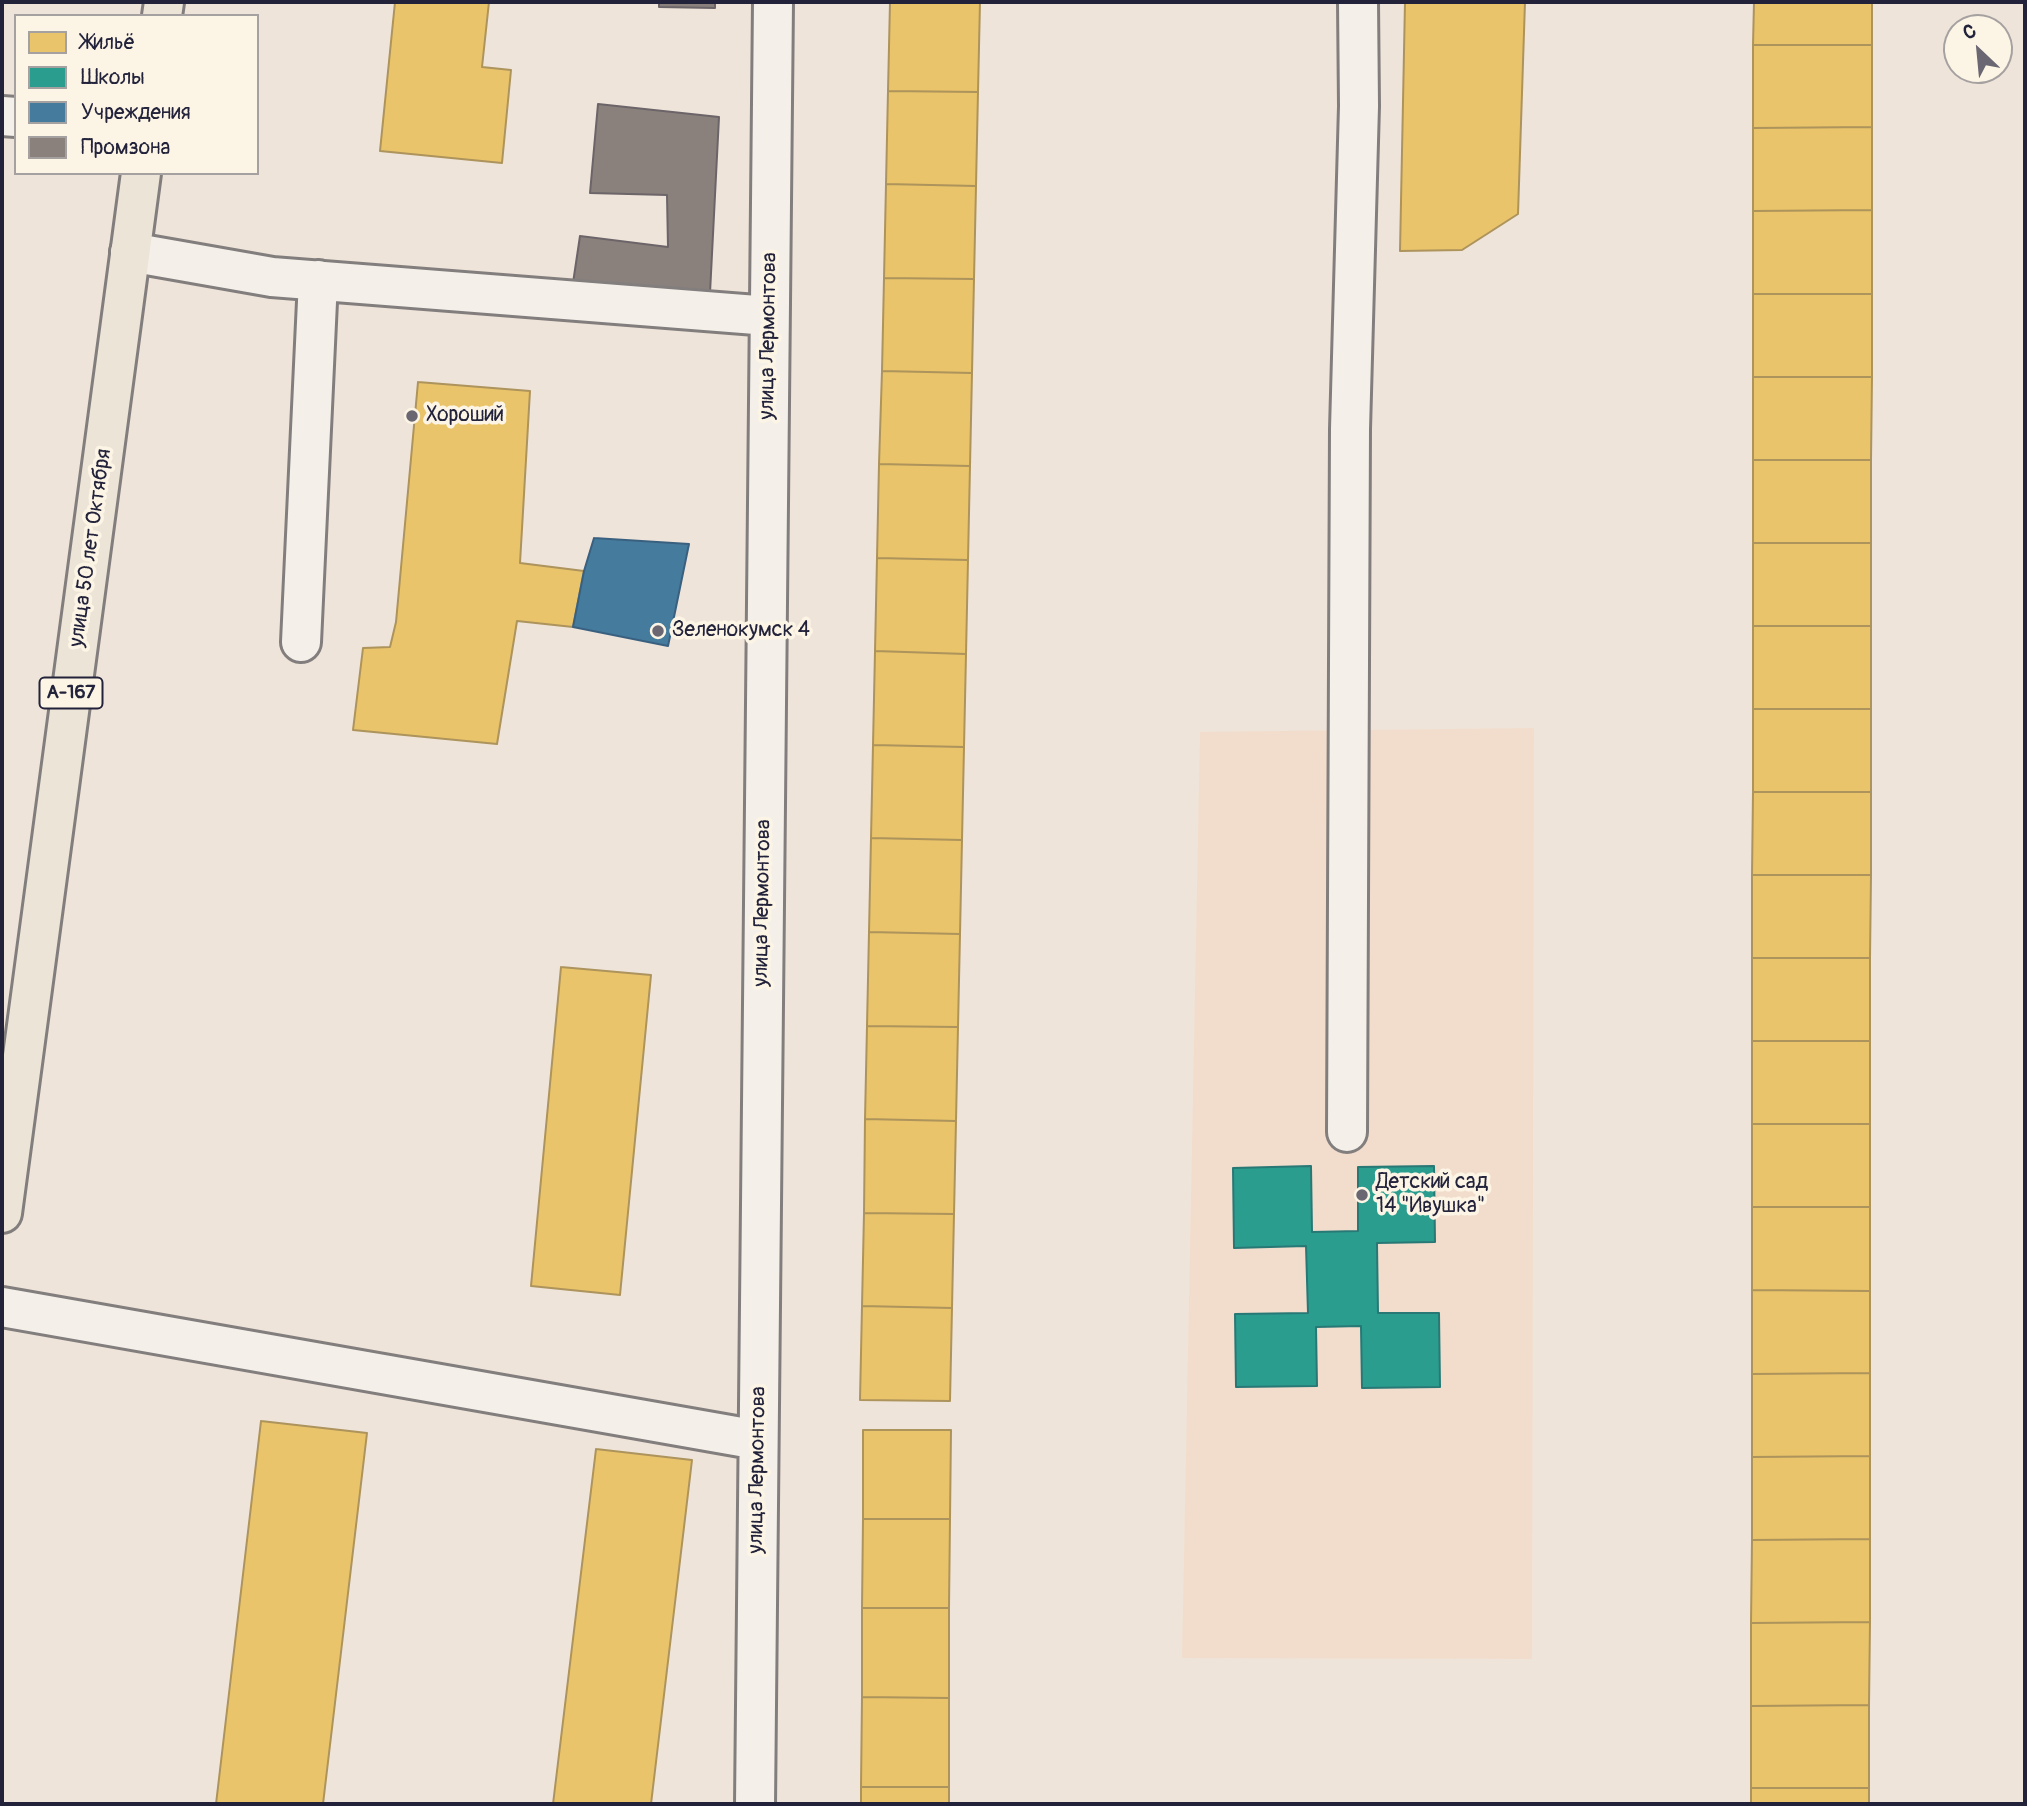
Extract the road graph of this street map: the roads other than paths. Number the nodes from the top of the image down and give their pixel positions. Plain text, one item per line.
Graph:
1 (773, 2) edge
2 (1359, 2) edge
3 (141, 175) edge
4 (130, 252) junction
5 (318, 280) junction
6 (769, 316) junction
7 (301, 642) dead end
8 (1347, 1132) dead end
9 (2, 1213) edge
10 (2, 1307) edge
11 (758, 1440) junction
12 (755, 1804) edge

1 - 6 street, улица Лермонтова
2 - 8 street
3 - 4 highway, улица 50 лет Октября / А-167
4 - 5 street
4 - 9 highway, улица 50 лет Октября / А-167
5 - 6 street
5 - 7 street
6 - 11 street, улица Лермонтова
10 - 11 street
11 - 12 street, улица Лермонтова

